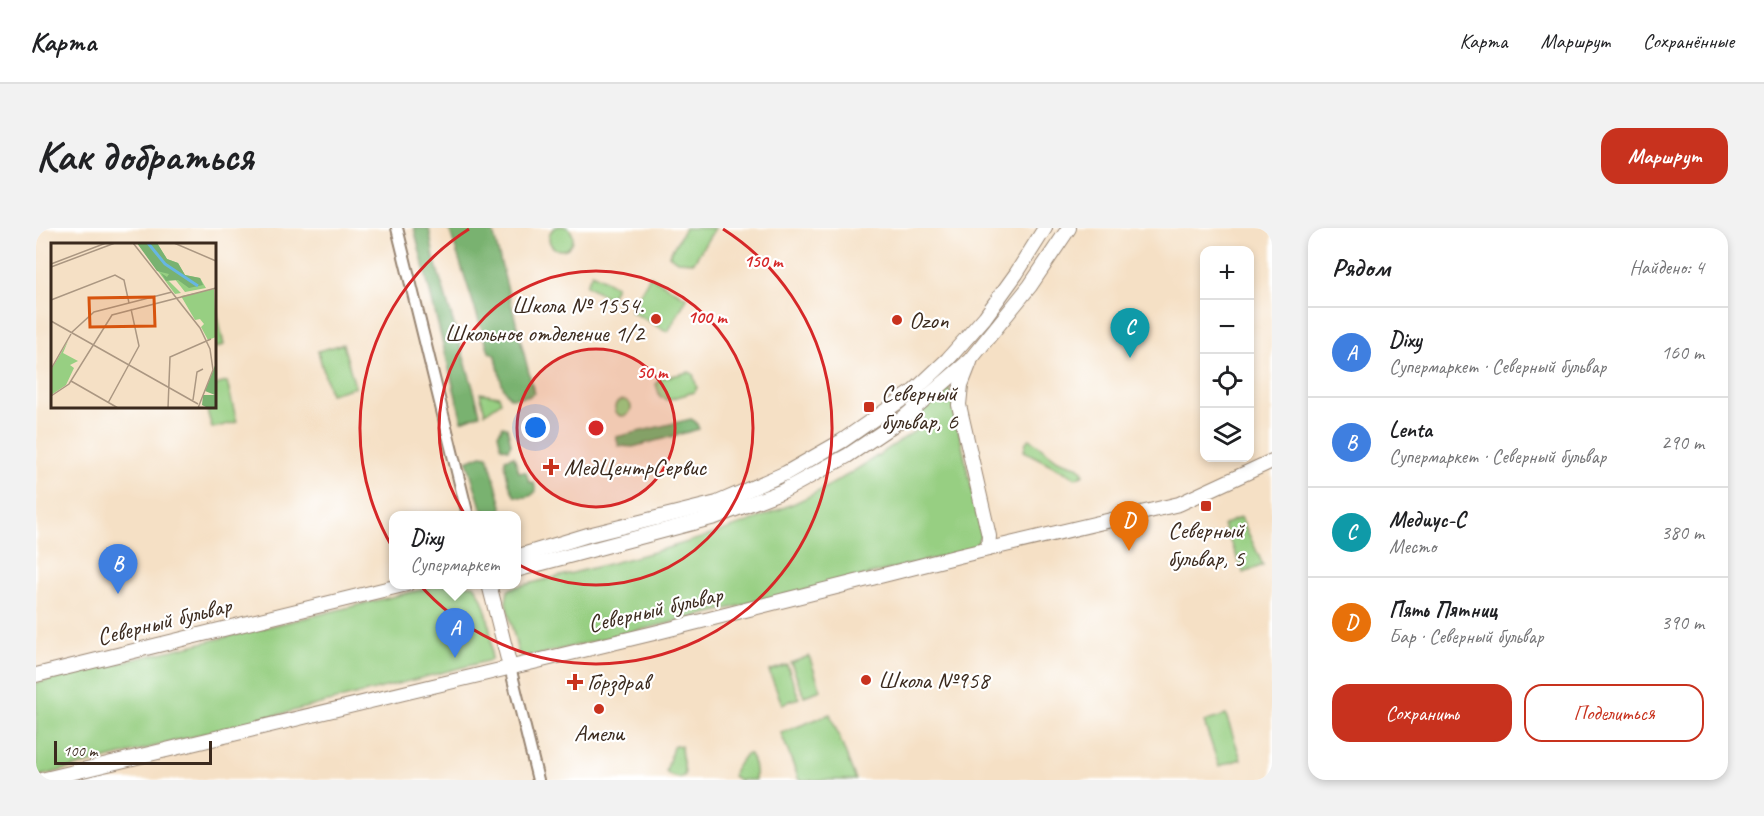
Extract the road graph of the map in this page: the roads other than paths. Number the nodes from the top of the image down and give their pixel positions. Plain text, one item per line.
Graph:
1 (398, 228) edge
2 (1045, 228) edge
3 (1069, 228) edge
4 (970, 360) junction
5 (1272, 461) edge
6 (467, 511) edge
7 (988, 549) junction
8 (521, 556) edge
9 (521, 569) edge
10 (391, 589) edge
11 (490, 589) edge
12 (510, 667) junction
13 (36, 675) edge
14 (40, 780) edge
15 (538, 780) edge

1 - 6 street
2 - 8 main road
3 - 4 main road
4 - 7 main road
4 - 9 main road
5 - 7 main road, Северный бульвар
7 - 12 main road, Северный бульвар
10 - 13 main road, Северный бульвар
11 - 12 main road
12 - 14 main road, Северный бульвар
12 - 15 street

